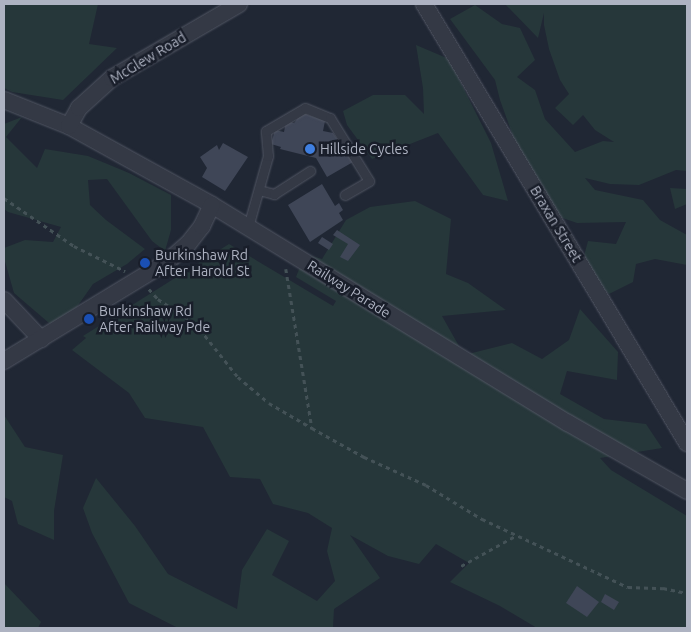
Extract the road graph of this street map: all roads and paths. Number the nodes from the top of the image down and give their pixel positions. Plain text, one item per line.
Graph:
1 (239, 4) edge
2 (424, 4) edge
3 (4, 100) edge
4 (69, 126) junction
5 (310, 171) dead end
6 (259, 190) junction
7 (345, 195) dead end
8 (4, 198) edge
9 (212, 205) junction
10 (248, 227) junction
11 (283, 248) junction
12 (139, 278) junction
13 (4, 300) edge
14 (41, 339) junction
15 (4, 361) edge
16 (312, 428) junction
17 (687, 443) edge
18 (686, 486) edge
19 (517, 535) junction
20 (461, 566) dead end
21 (687, 593) edge

1 - 4 street, McGlew Road
2 - 17 street, Braxan Street
3 - 4 street, Railway Parade
4 - 9 street, Railway Parade
5 - 6 lane
6 - 7 lane
6 - 10 lane
8 - 12 path
9 - 10 street, Railway Parade
9 - 12 street
10 - 11 street, Railway Parade
11 - 16 path
11 - 18 street, Railway Parade
12 - 14 street
12 - 16 path
13 - 14 street
14 - 15 street
16 - 19 path
19 - 20 path
19 - 21 path

